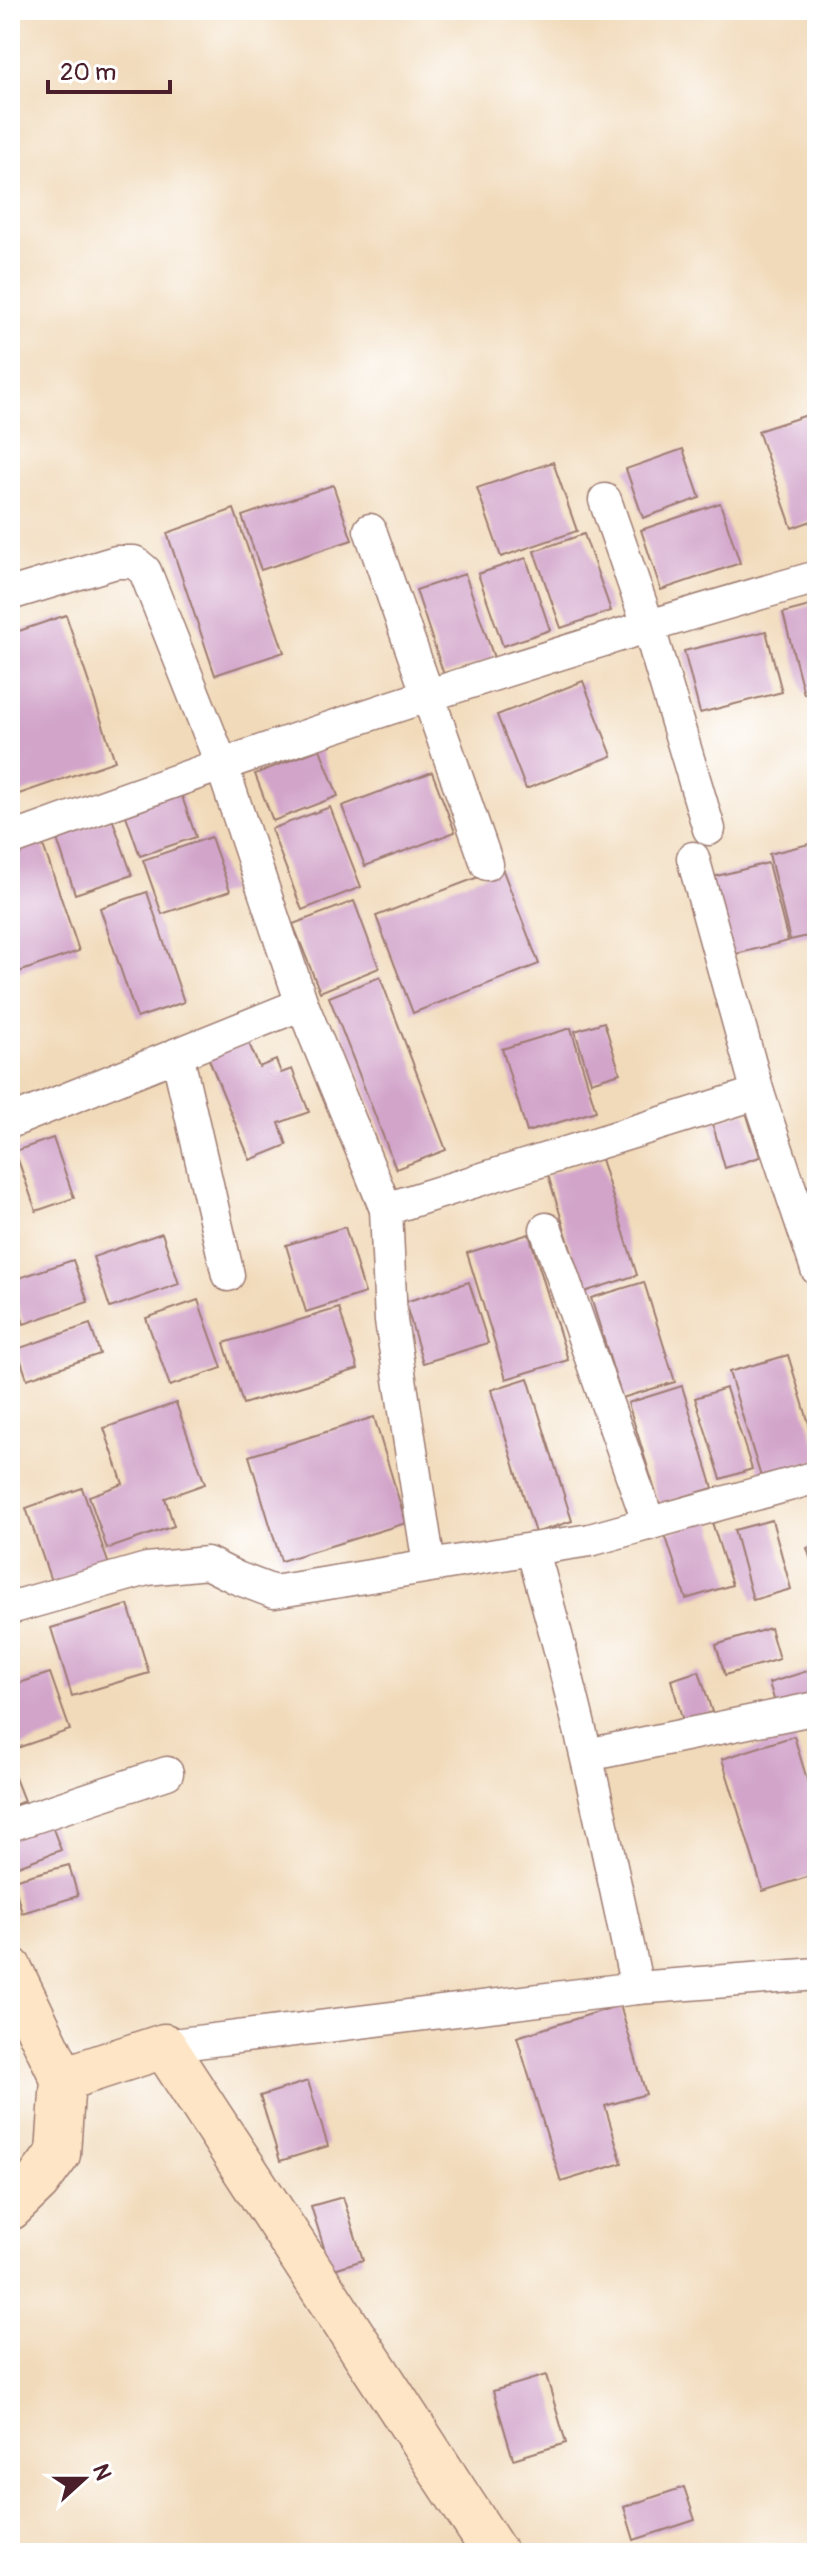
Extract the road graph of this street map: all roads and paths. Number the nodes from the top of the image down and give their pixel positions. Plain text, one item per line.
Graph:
1 (605, 500) dead end
2 (370, 530) dead end
3 (817, 577) edge
4 (10, 594) edge
5 (648, 625) junction
6 (426, 696) junction
7 (221, 763) junction
8 (709, 829) dead end
9 (10, 840) edge
10 (693, 858) dead end
11 (487, 864) dead end
12 (302, 1004) junction
13 (177, 1054) junction
14 (758, 1093) junction
15 (10, 1122) edge
16 (386, 1209) junction
17 (546, 1229) dead end
18 (817, 1269) edge
19 (228, 1275) dead end
20 (817, 1477) edge
21 (649, 1524) junction
22 (532, 1549) junction
23 (429, 1565) junction
24 (10, 1608) edge
25 (817, 1708) edge
26 (587, 1755) junction
27 (167, 1773) dead end
28 (10, 1825) edge
29 (10, 1969) edge
30 (817, 1974) edge
31 (637, 1988) junction
32 (164, 2046) junction
33 (63, 2079) junction
34 (10, 2208) edge
35 (495, 2553) edge

1 - 5 street
2 - 6 street
3 - 5 street
4 - 7 street
5 - 6 street
5 - 8 street
6 - 7 street
6 - 11 street
7 - 9 street
7 - 12 street
10 - 14 street
12 - 13 street
12 - 16 street
13 - 15 street
13 - 19 street
14 - 16 street
14 - 18 street
16 - 23 street
17 - 21 street
20 - 21 street
21 - 22 street
22 - 23 street
22 - 26 street
23 - 24 street
25 - 26 street
26 - 31 street
27 - 28 street
29 - 33 street
30 - 31 street
31 - 32 street
32 - 33 street
32 - 35 street
33 - 34 street

